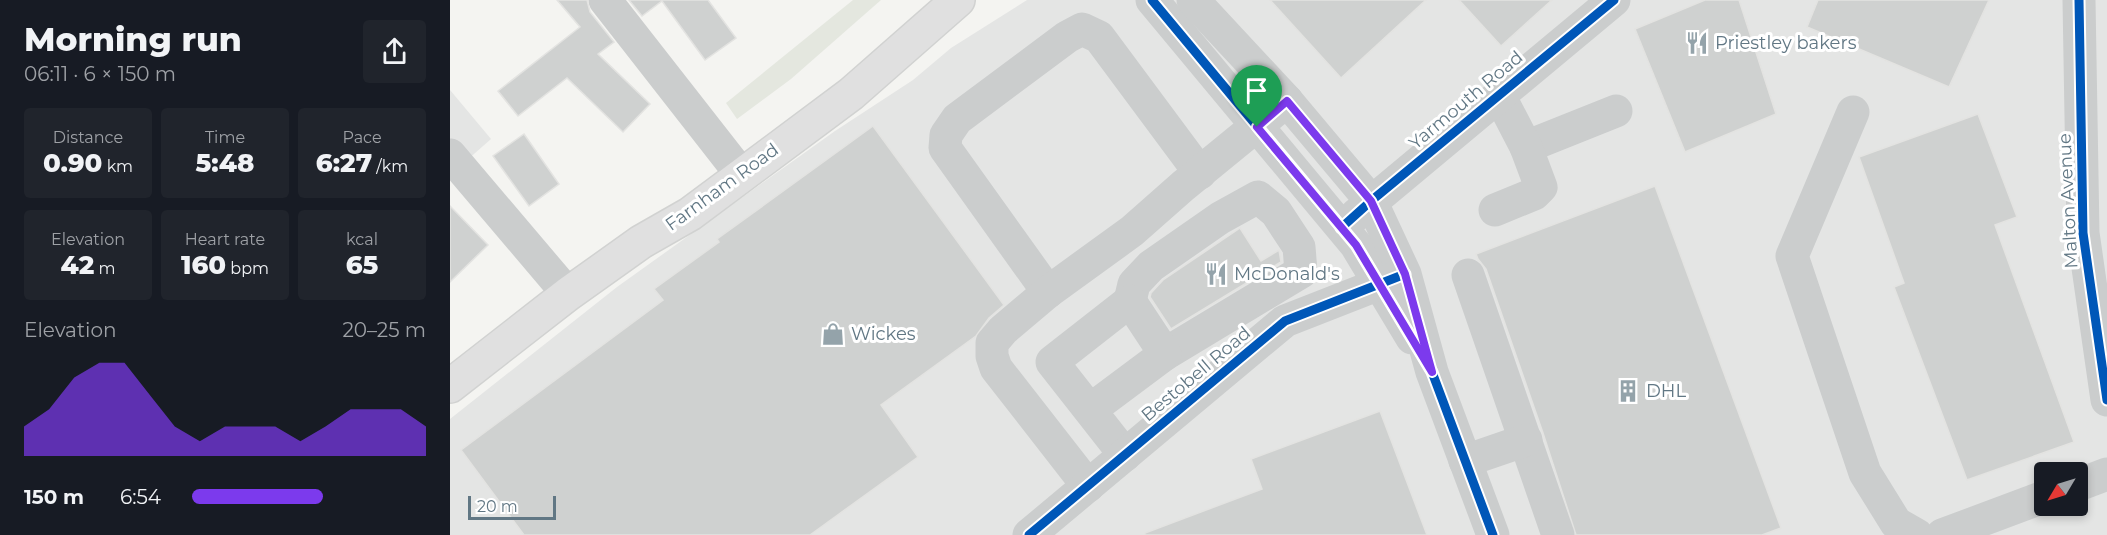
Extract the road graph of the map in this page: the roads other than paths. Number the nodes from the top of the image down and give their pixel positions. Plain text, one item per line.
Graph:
1 (605, 0) edge
2 (958, 0) edge
3 (1152, 0) edge
4 (1193, 0) edge
5 (1614, 0) edge
6 (2079, 0) edge
7 (2094, 79) edge
8 (1498, 95) junction
9 (1287, 101) junction
10 (1616, 111) dead end
11 (1853, 112) dead end
12 (1257, 127) junction
13 (1526, 147) junction
14 (450, 155) edge
15 (1200, 173) junction
16 (741, 174) junction
17 (1371, 201) junction
18 (1495, 210) dead end
19 (1341, 228) junction
20 (1468, 275) dead end
21 (1392, 279) junction
22 (1048, 292) junction
23 (1132, 293) junction
24 (568, 294) junction
25 (1166, 354) junction
26 (450, 386) edge
27 (2107, 400) edge
28 (1089, 410) junction
29 (1526, 440) junction
30 (1125, 455) junction
31 (1465, 461) junction
32 (2107, 474) edge
33 (2088, 481) edge
34 (1088, 486) junction
35 (2034, 501) edge
36 (1029, 535) edge
37 (1492, 535) edge
38 (1558, 535) edge
39 (1917, 535) edge
40 (1942, 535) edge

1 - 16 street
2 - 16 main road, Farnham Road
3 - 12 street
4 - 9 street
5 - 8 street, Yarmouth Road
6 - 7 street, Malton Avenue
7 - 27 street, Malton Avenue
8 - 13 street
8 - 17 street, Yarmouth Road
9 - 12 street
9 - 17 street
10 - 13 street
11 - 39 street
12 - 15 street
12 - 19 street
13 - 18 street
14 - 24 street
15 - 22 street
15 - 22 street
16 - 24 main road, Farnham Road
17 - 19 street, Yarmouth Road
17 - 21 street
19 - 21 street
20 - 29 street
21 - 30 street, Bestobell Road
21 - 31 street
22 - 34 street
23 - 25 street
23 - 25 street
23 - 28 street
24 - 26 main road, Farnham Road
25 - 28 street
28 - 30 street
29 - 31 street
29 - 38 street
30 - 34 street, Bestobell Road
31 - 37 street
32 - 33 street
34 - 36 street, Bestobell Road
35 - 40 street

